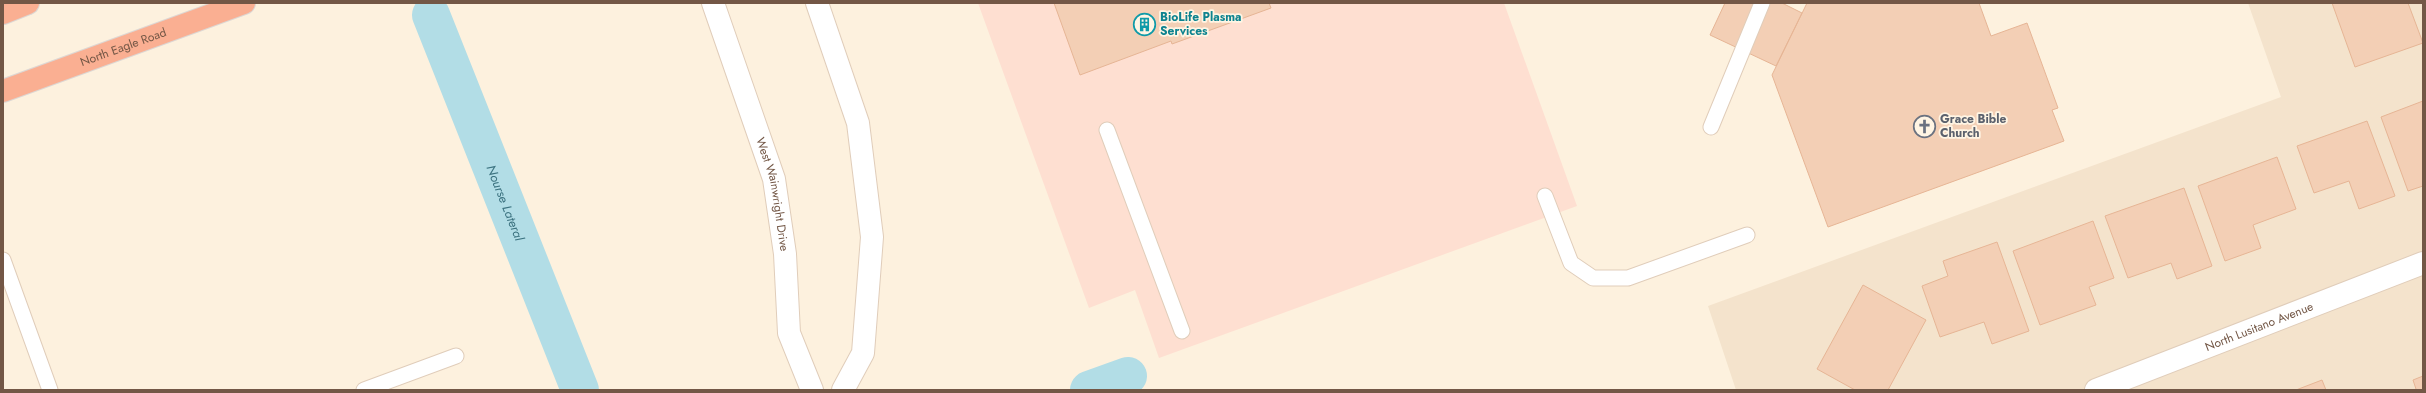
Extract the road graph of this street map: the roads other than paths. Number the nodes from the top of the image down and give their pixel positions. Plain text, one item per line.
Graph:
1 (28, 3) edge
2 (244, 3) edge
3 (713, 3) edge
4 (818, 3) edge
5 (1762, 3) edge
6 (3, 12) edge
7 (3, 91) edge
8 (1711, 127) dead end
9 (1107, 130) dead end
10 (1545, 196) dead end
11 (1747, 236) dead end
12 (3, 260) edge
13 (2423, 263) edge
14 (1182, 330) dead end
15 (456, 356) dead end
16 (50, 390) edge
17 (364, 390) edge
18 (812, 390) edge
19 (843, 390) edge
20 (2096, 390) edge

1 - 6 highway
2 - 7 highway, North Eagle Road
3 - 18 street, West Wainwright Drive
4 - 19 street
5 - 8 lane
9 - 14 lane
10 - 11 lane
12 - 16 lane
13 - 20 street, North Lusitano Avenue
15 - 17 lane

